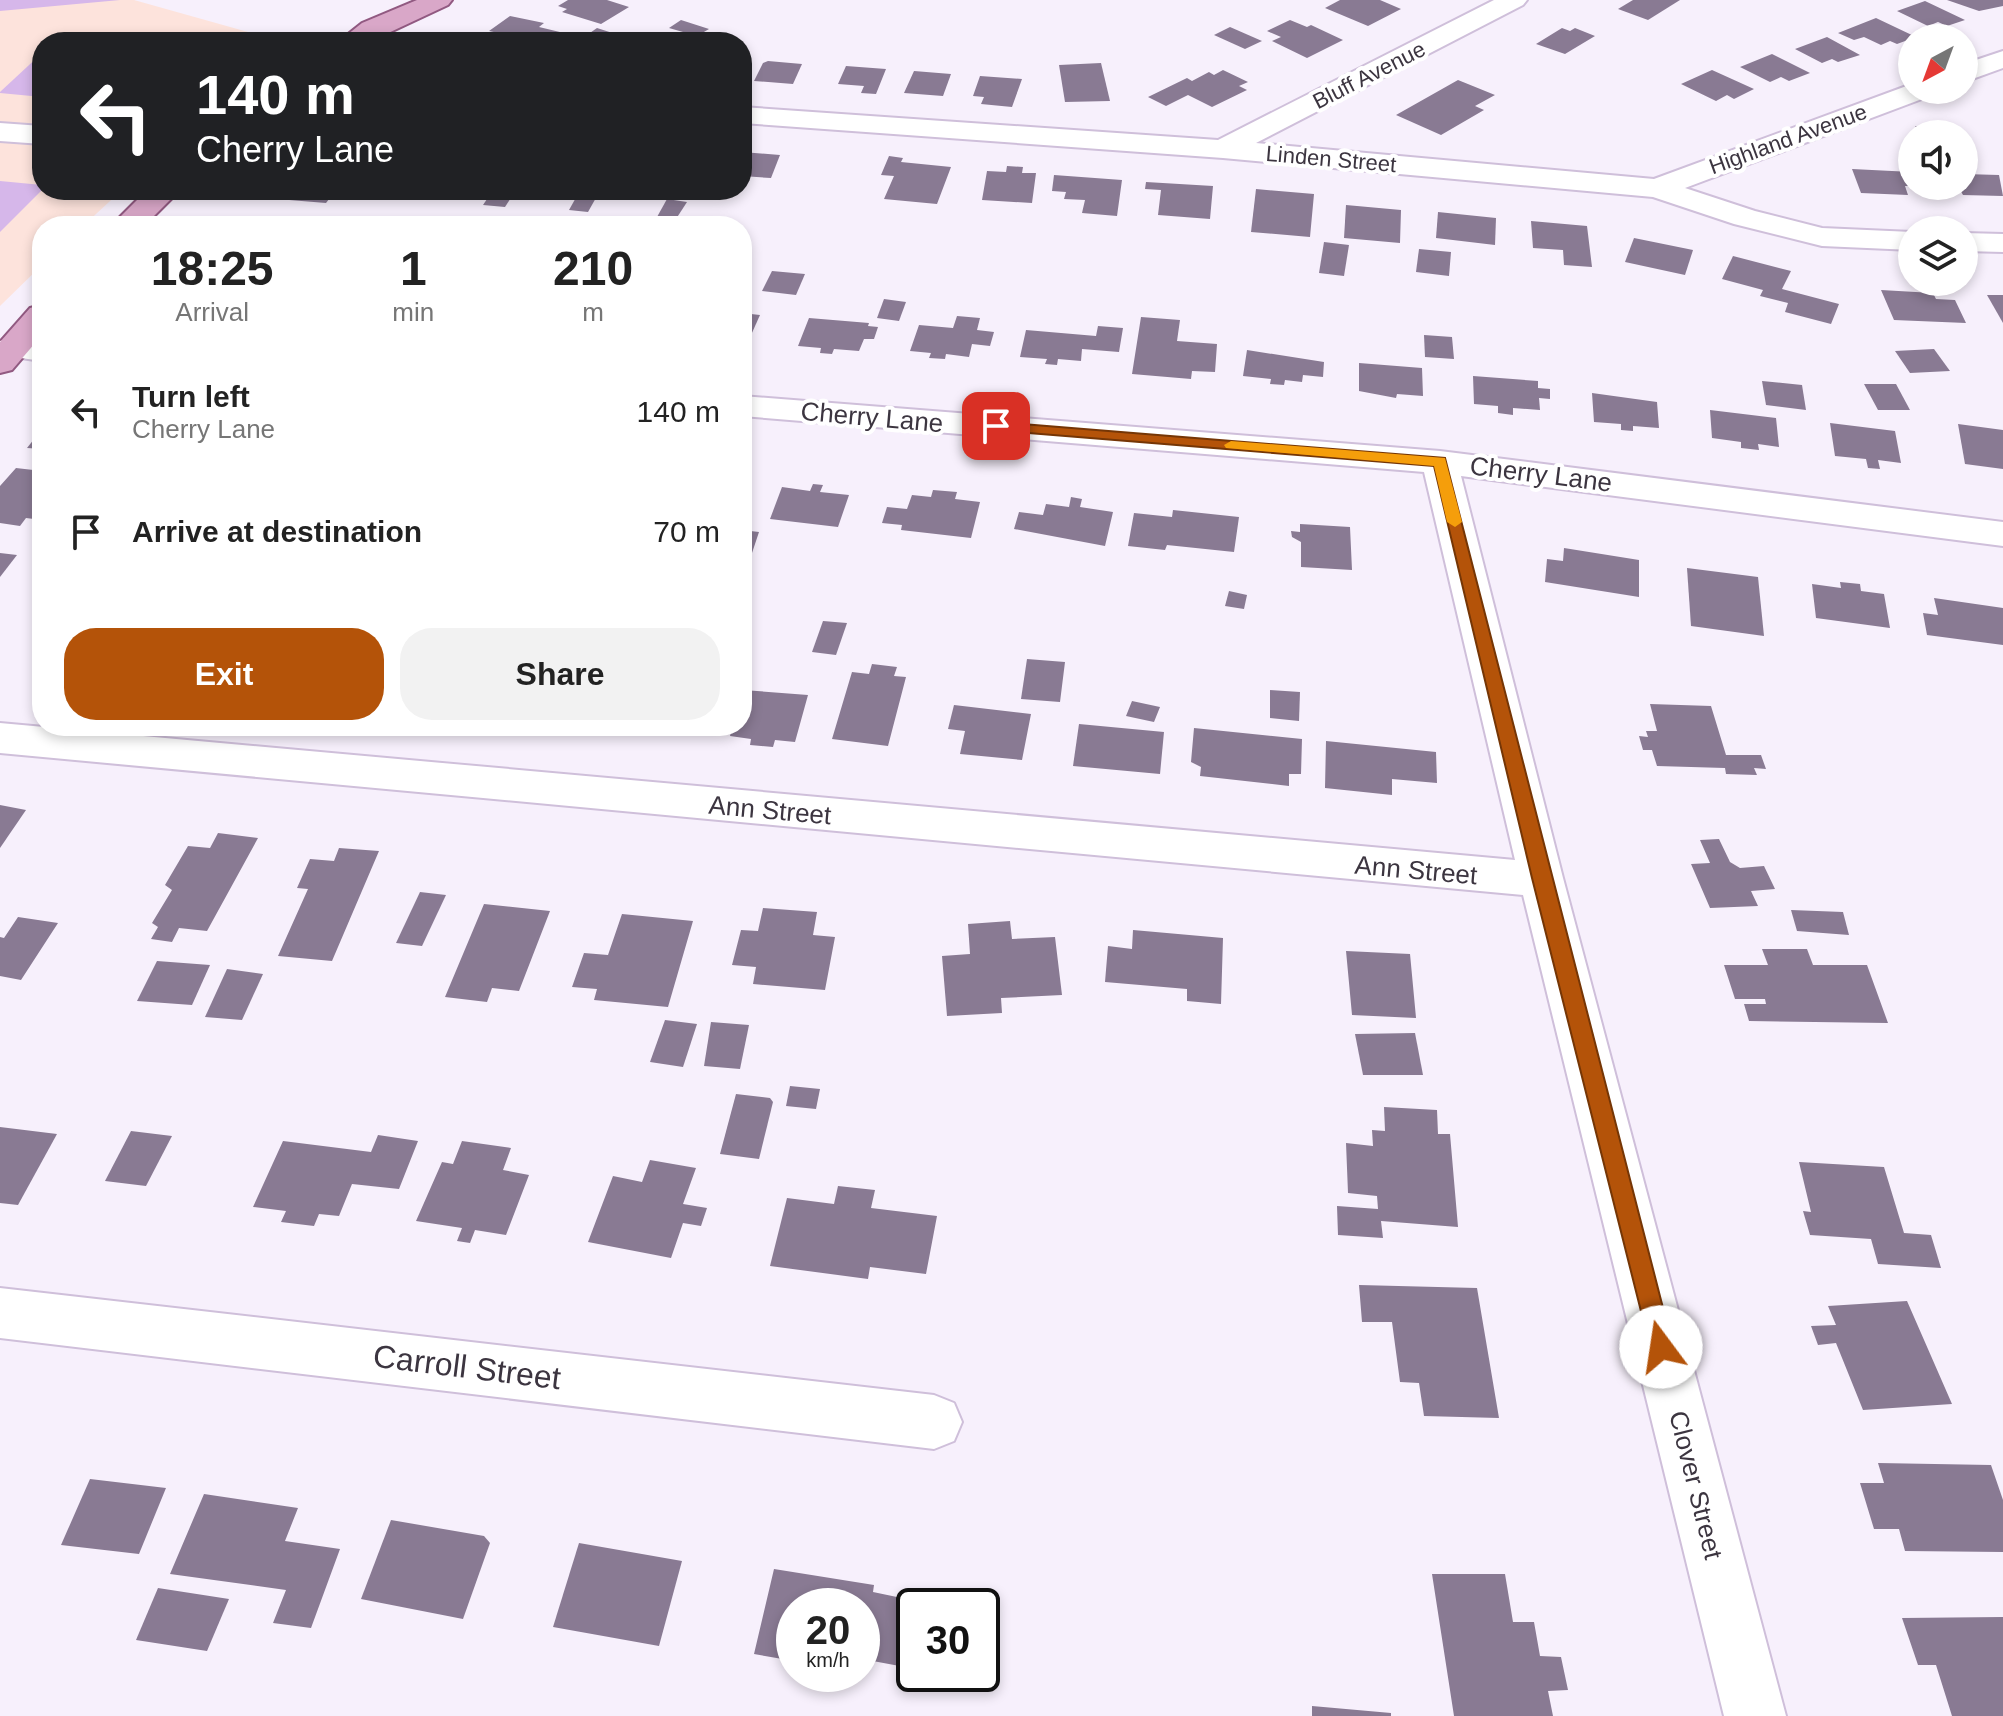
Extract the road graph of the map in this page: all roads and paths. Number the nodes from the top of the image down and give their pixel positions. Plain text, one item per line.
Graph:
1 (439, 0) edge
2 (1514, 0) edge
3 (366, 32) edge
4 (2003, 59) edge
5 (1978, 69) edge
6 (1898, 98) edge
7 (752, 116) edge
8 (0, 132) edge
9 (32, 134) edge
10 (1223, 149) junction
11 (1657, 188) junction
12 (154, 200) edge
13 (137, 216) edge
14 (1898, 240) edge
15 (1978, 242) edge
16 (2003, 243) edge
17 (32, 331) edge
18 (18, 354) edge
19 (752, 407) edge
20 (1440, 462) junction
21 (2003, 534) edge
22 (0, 738) edge
23 (1541, 878) junction
24 (0, 1313) edge
25 (934, 1422) dead end
26 (1755, 1716) edge

1 - 3 main road
2 - 10 street, Bluff Avenue
4 - 5 street
6 - 11 street, Highland Avenue
7 - 10 street, Linden Street
8 - 9 street
10 - 11 street, Linden Street
11 - 14 street, Linden Street
12 - 13 main road
15 - 16 street
17 - 18 main road
19 - 20 street, Cherry Lane
20 - 21 street, Cherry Lane
20 - 23 street, Clover Street
22 - 23 street, Ann Street
23 - 26 street, Clover Street
24 - 25 street, Carroll Street

